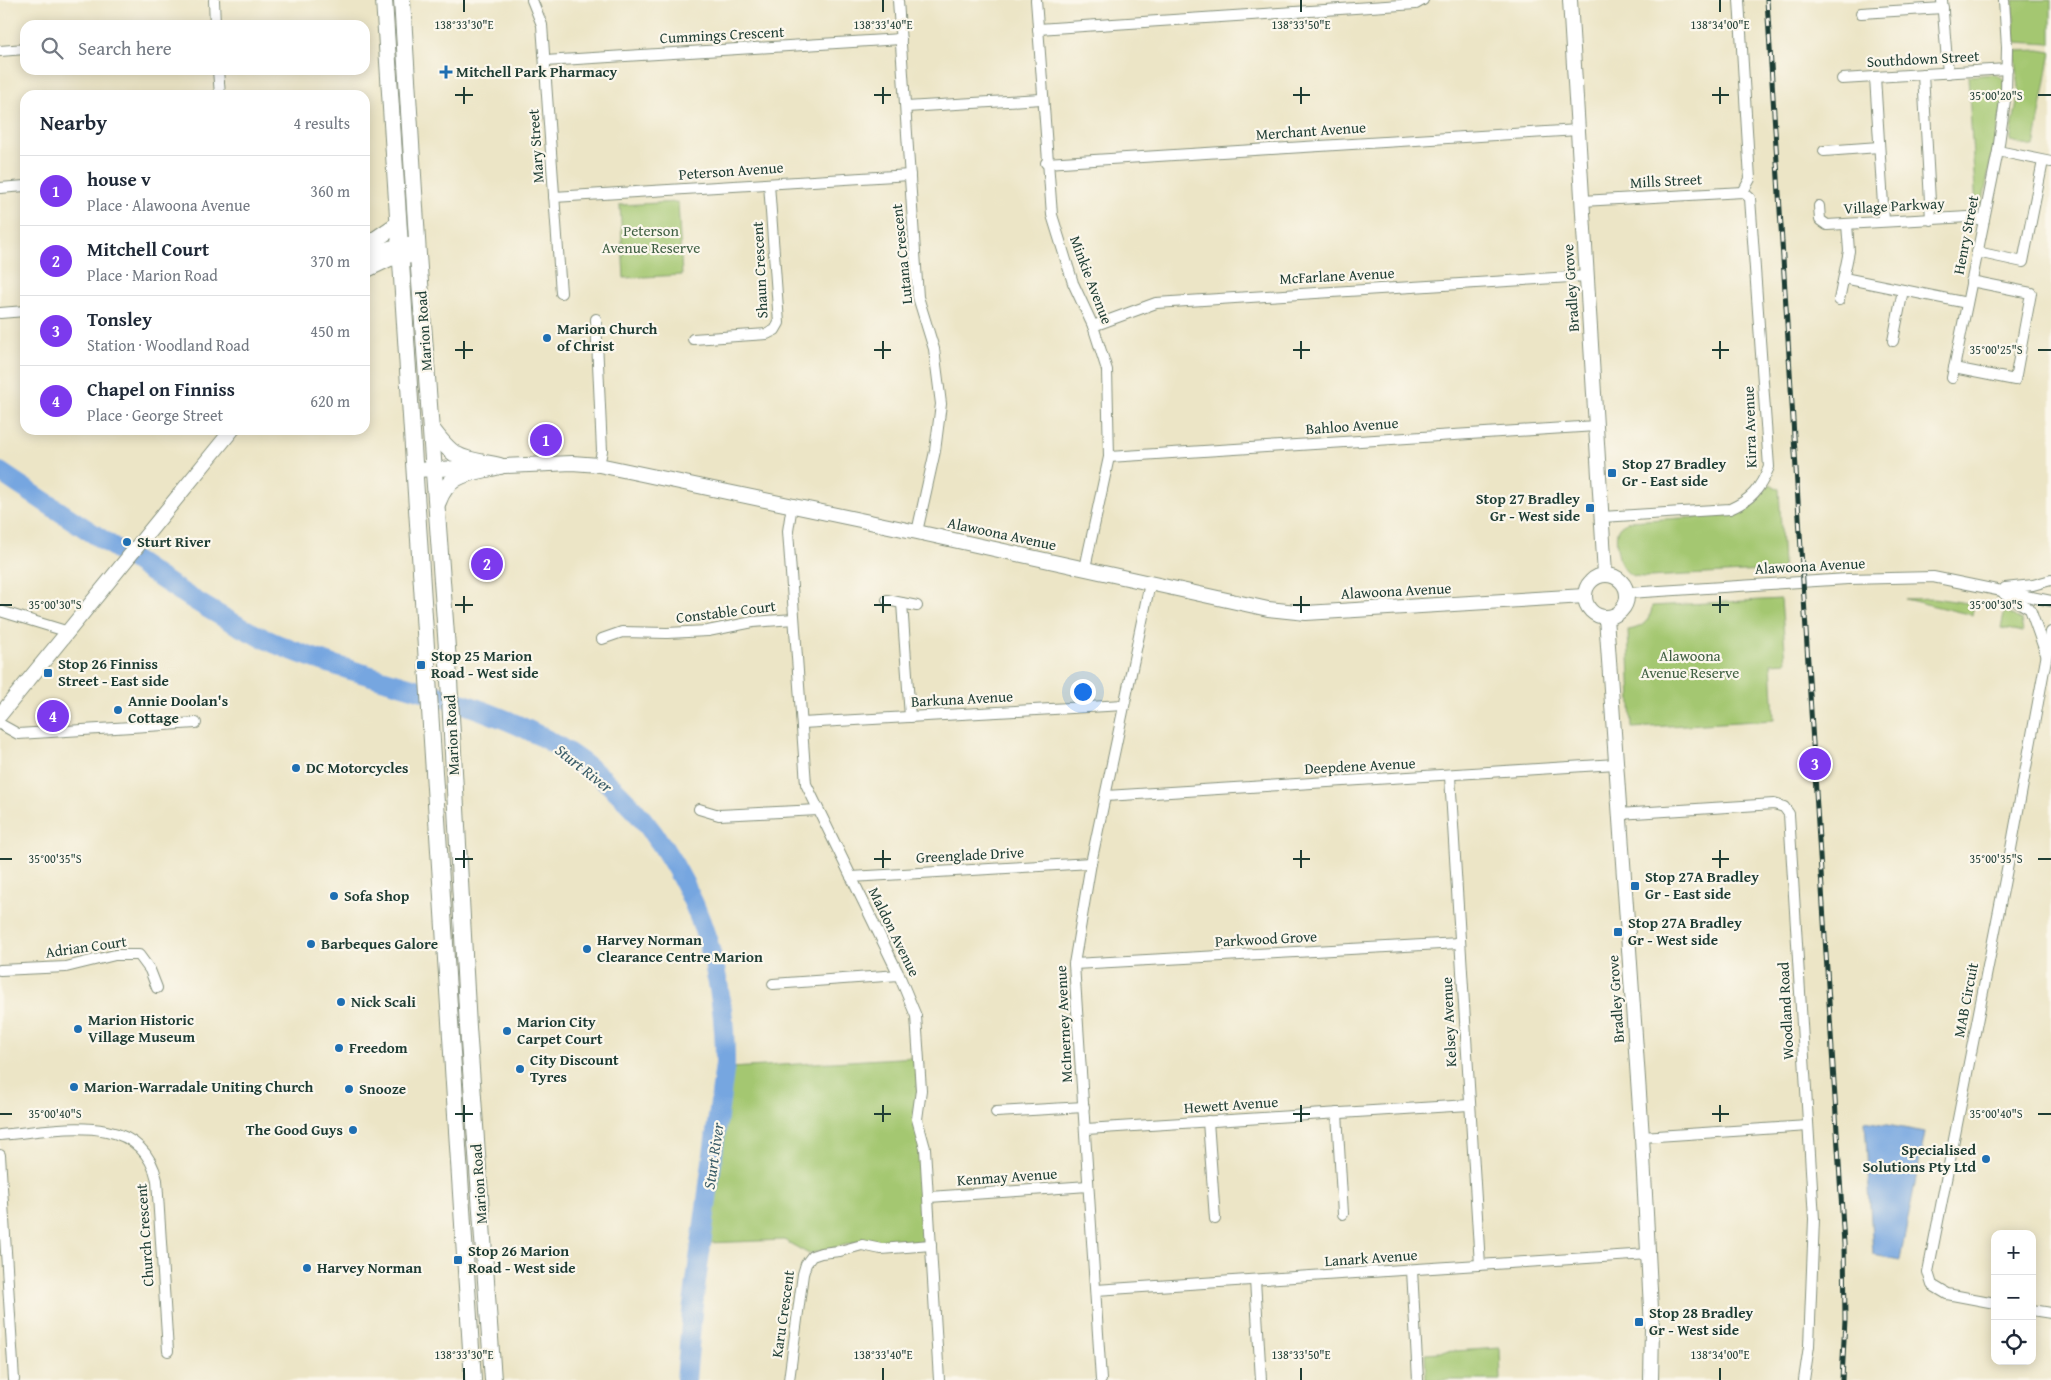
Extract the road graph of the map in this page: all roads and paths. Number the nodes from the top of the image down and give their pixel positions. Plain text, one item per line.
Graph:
1 (214, 0) edge
2 (384, 0) edge
3 (402, 0) edge
4 (532, 0) edge
5 (898, 0) edge
6 (1036, 0) edge
7 (1423, 0) edge
8 (1570, 0) edge
9 (1739, 0) edge
10 (2004, 0) edge
11 (1942, 4) edge
12 (1861, 13) dead end
13 (215, 20) edge
14 (1038, 29) junction
15 (901, 40) junction
16 (20, 49) edge
17 (0, 51) edge
18 (545, 61) junction
19 (2007, 69) junction
20 (1948, 73) junction
21 (1923, 74) junction
22 (218, 75) edge
23 (1875, 77) junction
24 (1842, 78) dead end
25 (220, 90) edge
26 (1042, 99) junction
27 (906, 106) junction
28 (1578, 130) junction
29 (1879, 147) junction
30 (1824, 151) dead end
31 (1998, 151) junction
32 (2047, 162) edge
33 (1046, 163) junction
34 (910, 175) junction
35 (769, 184) junction
36 (20, 186) edge
37 (0, 188) edge
38 (1747, 195) junction
39 (554, 197) junction
40 (1582, 201) junction
41 (1819, 206) dead end
42 (1931, 220) junction
43 (1984, 220) junction
44 (1884, 222) junction
45 (398, 224) junction
46 (1847, 224) junction
47 (370, 247) edge
48 (417, 249) junction
49 (399, 252) junction
50 (1977, 252) junction
51 (370, 256) edge
52 (370, 268) edge
53 (1587, 276) junction
54 (1844, 278) junction
55 (1971, 281) junction
56 (1903, 290) junction
57 (561, 293) dead end
58 (1838, 300) dead end
59 (1967, 303) junction
60 (20, 311) edge
61 (0, 313) edge
62 (596, 319) dead end
63 (1093, 326) junction
64 (693, 338) dead end
65 (1893, 341) dead end
66 (1596, 426) junction
67 (431, 428) junction
68 (228, 435) edge
69 (1109, 457) junction
70 (598, 465) junction
71 (500, 466) junction
72 (415, 470) junction
73 (435, 470) junction
74 (438, 502) junction
75 (792, 505) junction
76 (1602, 517) junction
77 (917, 532) junction
78 (1085, 568) junction
79 (1605, 574) junction
80 (2051, 580) edge
81 (1150, 583) junction
82 (1994, 589) junction
83 (1628, 592) junction
84 (1585, 596) junction
85 (887, 600) dead end
86 (2051, 601) edge
87 (902, 603) junction
88 (917, 606) dead end
89 (0, 611) edge
90 (1606, 617) junction
91 (794, 619) junction
92 (69, 632) junction
93 (2051, 632) edge
94 (602, 639) dead end
95 (2047, 655) junction
96 (1124, 705) junction
97 (0, 715) edge
98 (910, 717) junction
99 (196, 723) dead end
100 (802, 723) junction
101 (0, 724) edge
102 (1616, 764) junction
103 (1450, 776) junction
104 (1106, 796) junction
105 (699, 809) dead end
106 (818, 810) junction
107 (1619, 814) junction
108 (1091, 862) junction
109 (851, 877) junction
110 (1459, 943) junction
111 (1074, 964) junction
112 (0, 970) edge
113 (899, 975) junction
114 (772, 984) dead end
115 (157, 988) dead end
116 (1469, 1105) junction
117 (1084, 1107) junction
118 (996, 1112) dead end
119 (1337, 1113) junction
120 (1208, 1122) junction
121 (1808, 1126) junction
122 (1086, 1129) junction
123 (0, 1135) edge
124 (1642, 1137) junction
125 (0, 1155) edge
126 (1088, 1186) junction
127 (929, 1197) junction
128 (1343, 1214) dead end
129 (1215, 1219) dead end
130 (932, 1245) junction
131 (1648, 1254) junction
132 (1480, 1266) junction
133 (1412, 1270) junction
134 (1255, 1280) junction
135 (1096, 1290) junction
136 (1991, 1302) edge
137 (2036, 1311) edge
138 (2051, 1313) edge
139 (168, 1350) dead end
140 (14, 1380) edge
141 (473, 1380) edge
142 (493, 1380) edge
143 (789, 1380) edge
144 (939, 1380) edge
145 (1101, 1380) edge
146 (1261, 1380) edge
147 (1418, 1380) edge
148 (1650, 1380) edge
149 (1804, 1380) edge

1 - 13 street
2 - 45 main road, Marion Road
3 - 48 main road, Marion Road
4 - 18 street, Mary Street
5 - 15 street, Lutana Crescent
6 - 14 street, Minkie Avenue
7 - 14 street
8 - 28 street, Bradley Grove
9 - 38 street, Kirra Avenue
10 - 19 street
11 - 12 street
11 - 20 street
14 - 26 street, Minkie Avenue
15 - 18 street, Cummings Crescent
15 - 27 street, Lutana Crescent
16 - 17 street
18 - 39 street, Mary Street
19 - 20 street, Southdown Street
19 - 31 street
20 - 21 street, Southdown Street
21 - 23 street, Southdown Street
21 - 42 street
22 - 25 street
23 - 24 street, Southdown Street
23 - 29 street
26 - 27 street
26 - 33 street, Minkie Avenue
27 - 34 street, Lutana Crescent
28 - 33 street, Merchant Avenue
28 - 40 street, Bradley Grove
29 - 30 street
29 - 44 street
31 - 32 street
31 - 43 street, Henry Street
32 - 50 street
33 - 63 street, Minkie Avenue
34 - 35 street, Peterson Avenue
34 - 77 street, Lutana Crescent
35 - 39 street, Peterson Avenue
35 - 64 street, Shaun Crescent
36 - 37 street
38 - 40 street, Mills Street
38 - 76 street, Kirra Avenue
39 - 57 street, Mary Street
40 - 53 street, Bradley Grove
41 - 46 street, Village Parkway
42 - 43 street, Village Parkway
42 - 44 street, Village Parkway
43 - 50 street, Henry Street
44 - 46 street, Village Parkway
45 - 47 main road
45 - 49 main road, Marion Road
46 - 54 street
48 - 49 street
48 - 67 main road, Marion Road
49 - 51 street
49 - 52 street
49 - 72 main road, Marion Road
50 - 55 street, Henry Street
53 - 63 street, McFarlane Avenue
53 - 66 street, Bradley Grove
54 - 56 street
54 - 58 street
55 - 59 street, Henry Street
55 - 59 street, Henry Street
56 - 59 street
56 - 65 street
60 - 61 street
62 - 70 street
63 - 69 street, Minkie Avenue
66 - 69 street, Bahloo Avenue
66 - 76 street, Bradley Grove
67 - 71 main road
67 - 73 main road, Marion Road
68 - 92 street
69 - 78 street, Minkie Avenue
70 - 71 street, Alawoona Avenue
70 - 75 street, Alawoona Avenue
71 - 73 street, Alawoona Avenue
71 - 74 main road
72 - 73 street, Alawoona Avenue
72 - 141 main road, Marion Road
73 - 74 main road, Marion Road
74 - 142 main road, Marion Road
75 - 77 street, Alawoona Avenue
75 - 91 street, Maldon Avenue
76 - 79 street, Bradley Grove
77 - 78 street, Alawoona Avenue
78 - 81 street, Alawoona Avenue
79 - 83 street
79 - 84 street
80 - 82 street, Alawoona Avenue
81 - 84 street, Alawoona Avenue
81 - 96 street, McInerney Avenue
82 - 83 street, Alawoona Avenue
82 - 86 street, Alawoona Avenue
82 - 95 street
83 - 90 street
84 - 90 street
85 - 87 street
87 - 88 street
87 - 98 street
89 - 92 street
90 - 102 street, Bradley Grove
91 - 94 street, Constable Court
91 - 100 street, Maldon Avenue
92 - 97 street
93 - 95 street, MAB Circuit
95 - 136 street, MAB Circuit
96 - 98 street, Barkuna Avenue
96 - 104 street, McInerney Avenue
98 - 100 street, Barkuna Avenue
99 - 101 street
100 - 106 street, Maldon Avenue
102 - 103 street, Deepdene Avenue
102 - 107 street, Bradley Grove
103 - 104 street, Deepdene Avenue
103 - 110 street, Kelsey Avenue
104 - 108 street, McInerney Avenue
105 - 106 street
106 - 109 street, Maldon Avenue
107 - 121 street, Woodland Road
107 - 124 street, Bradley Grove
108 - 109 street, Greenglade Drive
108 - 111 street, McInerney Avenue
109 - 113 street, Maldon Avenue
110 - 111 street, Parkwood Grove
110 - 116 street, Kelsey Avenue
111 - 117 street, McInerney Avenue
112 - 115 street, Adrian Court
113 - 114 street
113 - 127 street, Maldon Avenue
116 - 119 street, Hewett Avenue
116 - 132 street, Kelsey Avenue
117 - 118 street
117 - 122 street, McInerney Avenue
119 - 120 street, Hewett Avenue
119 - 128 street
120 - 122 street, Hewett Avenue
120 - 129 street
121 - 124 street
121 - 149 street, Woodland Road
122 - 126 street, McInerney Avenue
123 - 139 street, Church Crescent
124 - 131 street, Bradley Grove
125 - 140 street
126 - 127 street, Kenmay Avenue
126 - 135 street, McInerney Avenue
127 - 130 street, Maldon Avenue
130 - 143 street, Karu Crescent
130 - 144 street, Maldon Avenue
131 - 132 street, Lanark Avenue
131 - 148 street, Bradley Grove
132 - 133 street, Lanark Avenue
133 - 134 street, Lanark Avenue
133 - 147 street
134 - 135 street, Lanark Avenue
134 - 146 street
135 - 145 street, McInerney Avenue
137 - 138 street

